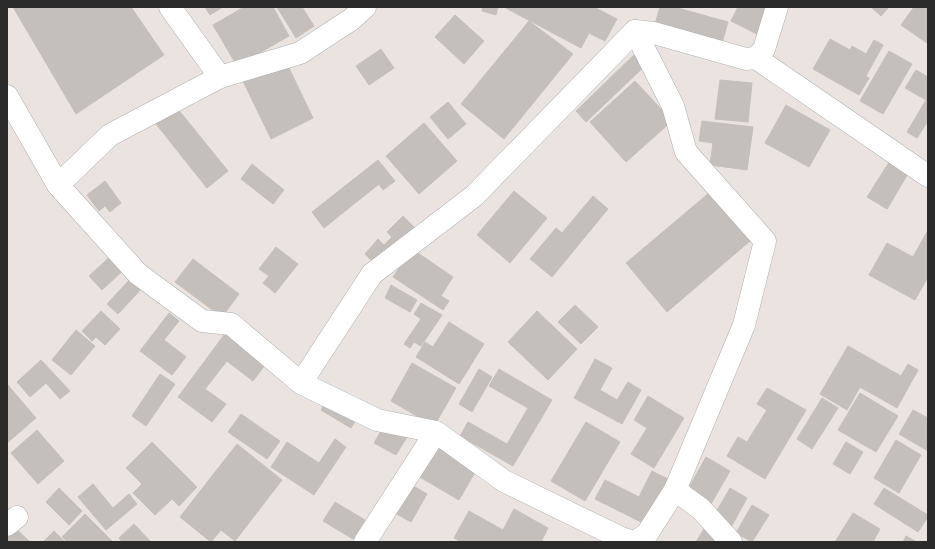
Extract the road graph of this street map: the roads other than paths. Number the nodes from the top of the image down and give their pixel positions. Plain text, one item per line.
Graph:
1 (170, 7) edge
2 (365, 7) edge
3 (777, 7) edge
4 (635, 31) junction
5 (756, 58) junction
6 (220, 77) junction
7 (7, 96) edge
8 (928, 176) edge
9 (58, 185) junction
10 (301, 383) junction
11 (436, 432) junction
12 (675, 490) junction
13 (364, 542) edge
14 (634, 542) edge
15 (731, 542) edge

1 - 6 street
2 - 6 street
3 - 5 street
4 - 5 street
4 - 10 street
4 - 12 street
5 - 8 street
6 - 9 street
7 - 9 street
9 - 10 street
10 - 11 street
11 - 13 street
11 - 14 street
12 - 14 street
12 - 15 street

